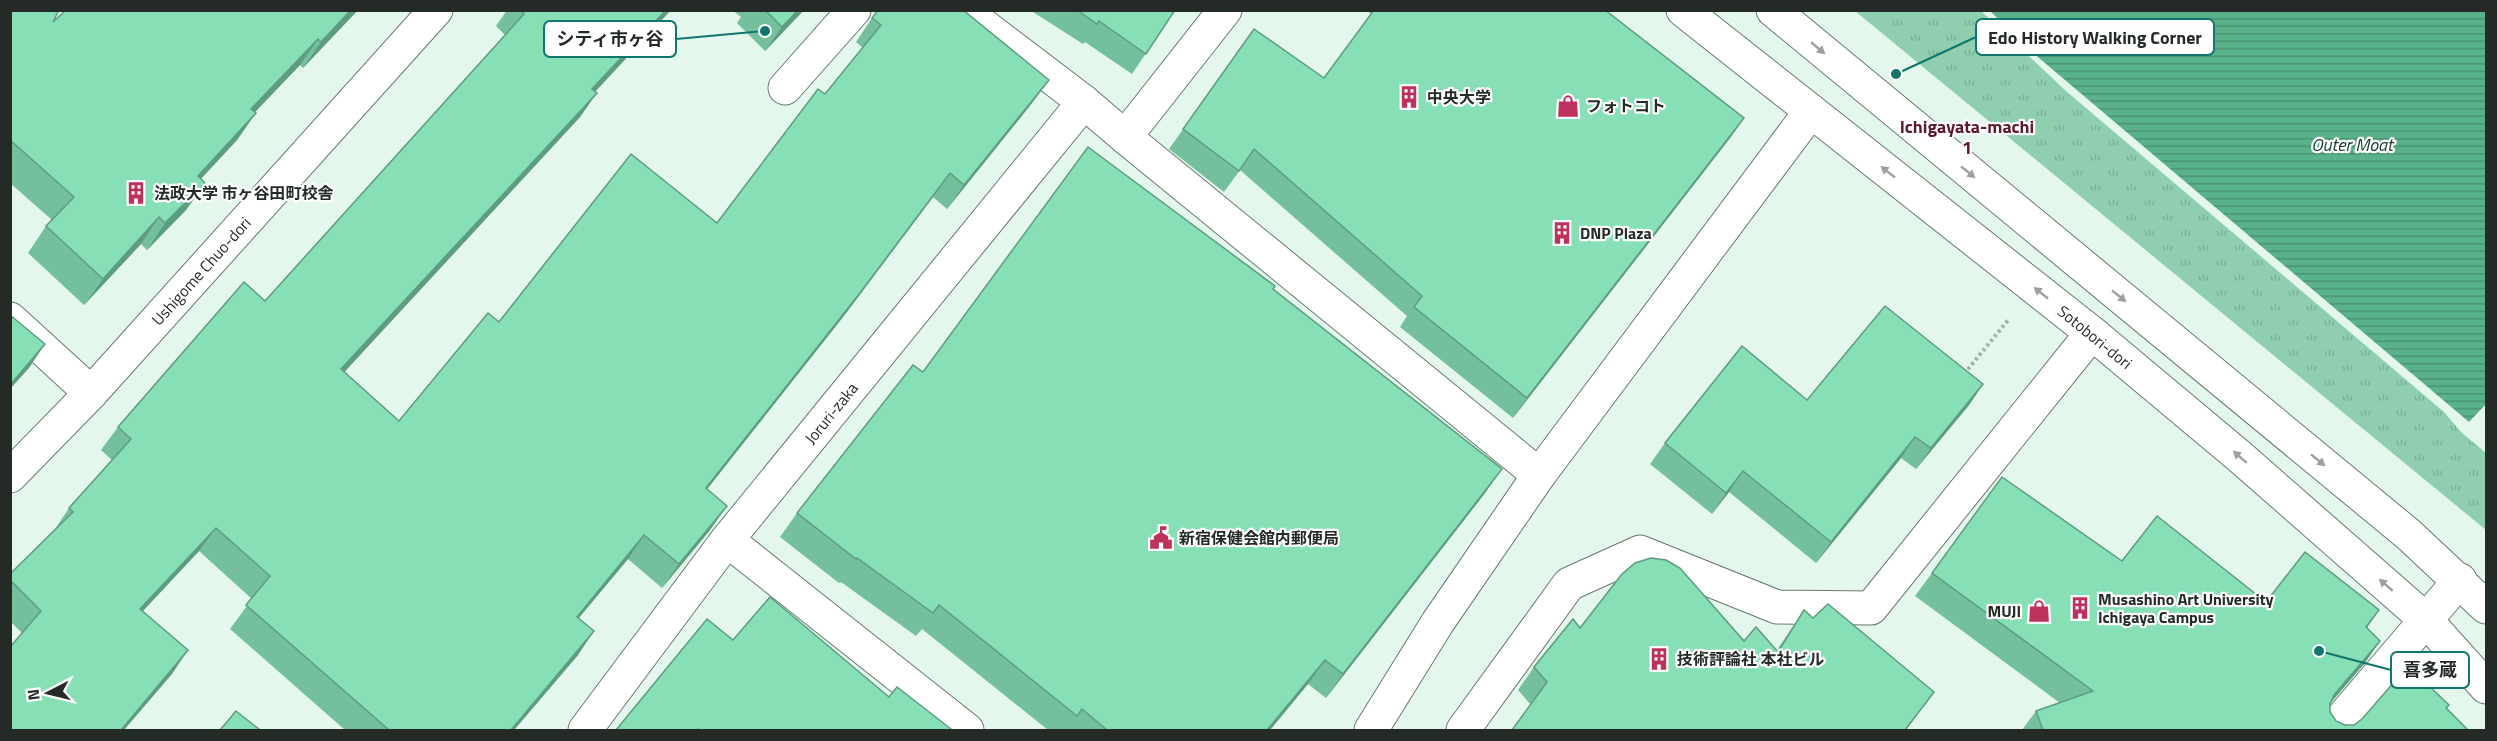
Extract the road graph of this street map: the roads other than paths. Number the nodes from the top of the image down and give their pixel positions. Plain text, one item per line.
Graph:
1 (436, 10) edge
2 (854, 10) edge
3 (963, 10) edge
4 (1225, 10) edge
5 (1683, 10) edge
6 (1773, 10) edge
7 (785, 88) dead end
8 (1084, 102) junction
9 (1811, 111) junction
10 (1125, 137) junction
11 (10, 319) edge
12 (2092, 333) junction
13 (91, 393) junction
14 (1539, 475) junction
15 (10, 476) edge
16 (727, 540) junction
17 (2460, 580) junction
18 (2487, 607) edge
19 (2425, 619) junction
20 (2487, 687) edge
21 (585, 730) edge
22 (967, 730) edge
23 (1371, 730) edge
24 (1463, 730) edge
25 (2332, 730) edge

1 - 13 street, Ushigome Chuo-dori
2 - 7 street
3 - 8 street
4 - 10 street
5 - 9 street, Sotobori-dori
6 -> 17 street
8 - 10 street
8 - 16 street, Joruri-zaka
12 -> 9 street, Sotobori-dori
9 - 14 street
10 - 14 street
11 - 13 street
19 -> 12 street, Sotobori-dori
12 - 24 street
13 - 15 street, Ushigome Chuo-dori
14 - 23 street
16 - 21 street, Joruri-zaka
16 - 22 street
17 - 18 street
17 - 19 street
19 - 20 street, Sotobori-dori
19 - 25 street

